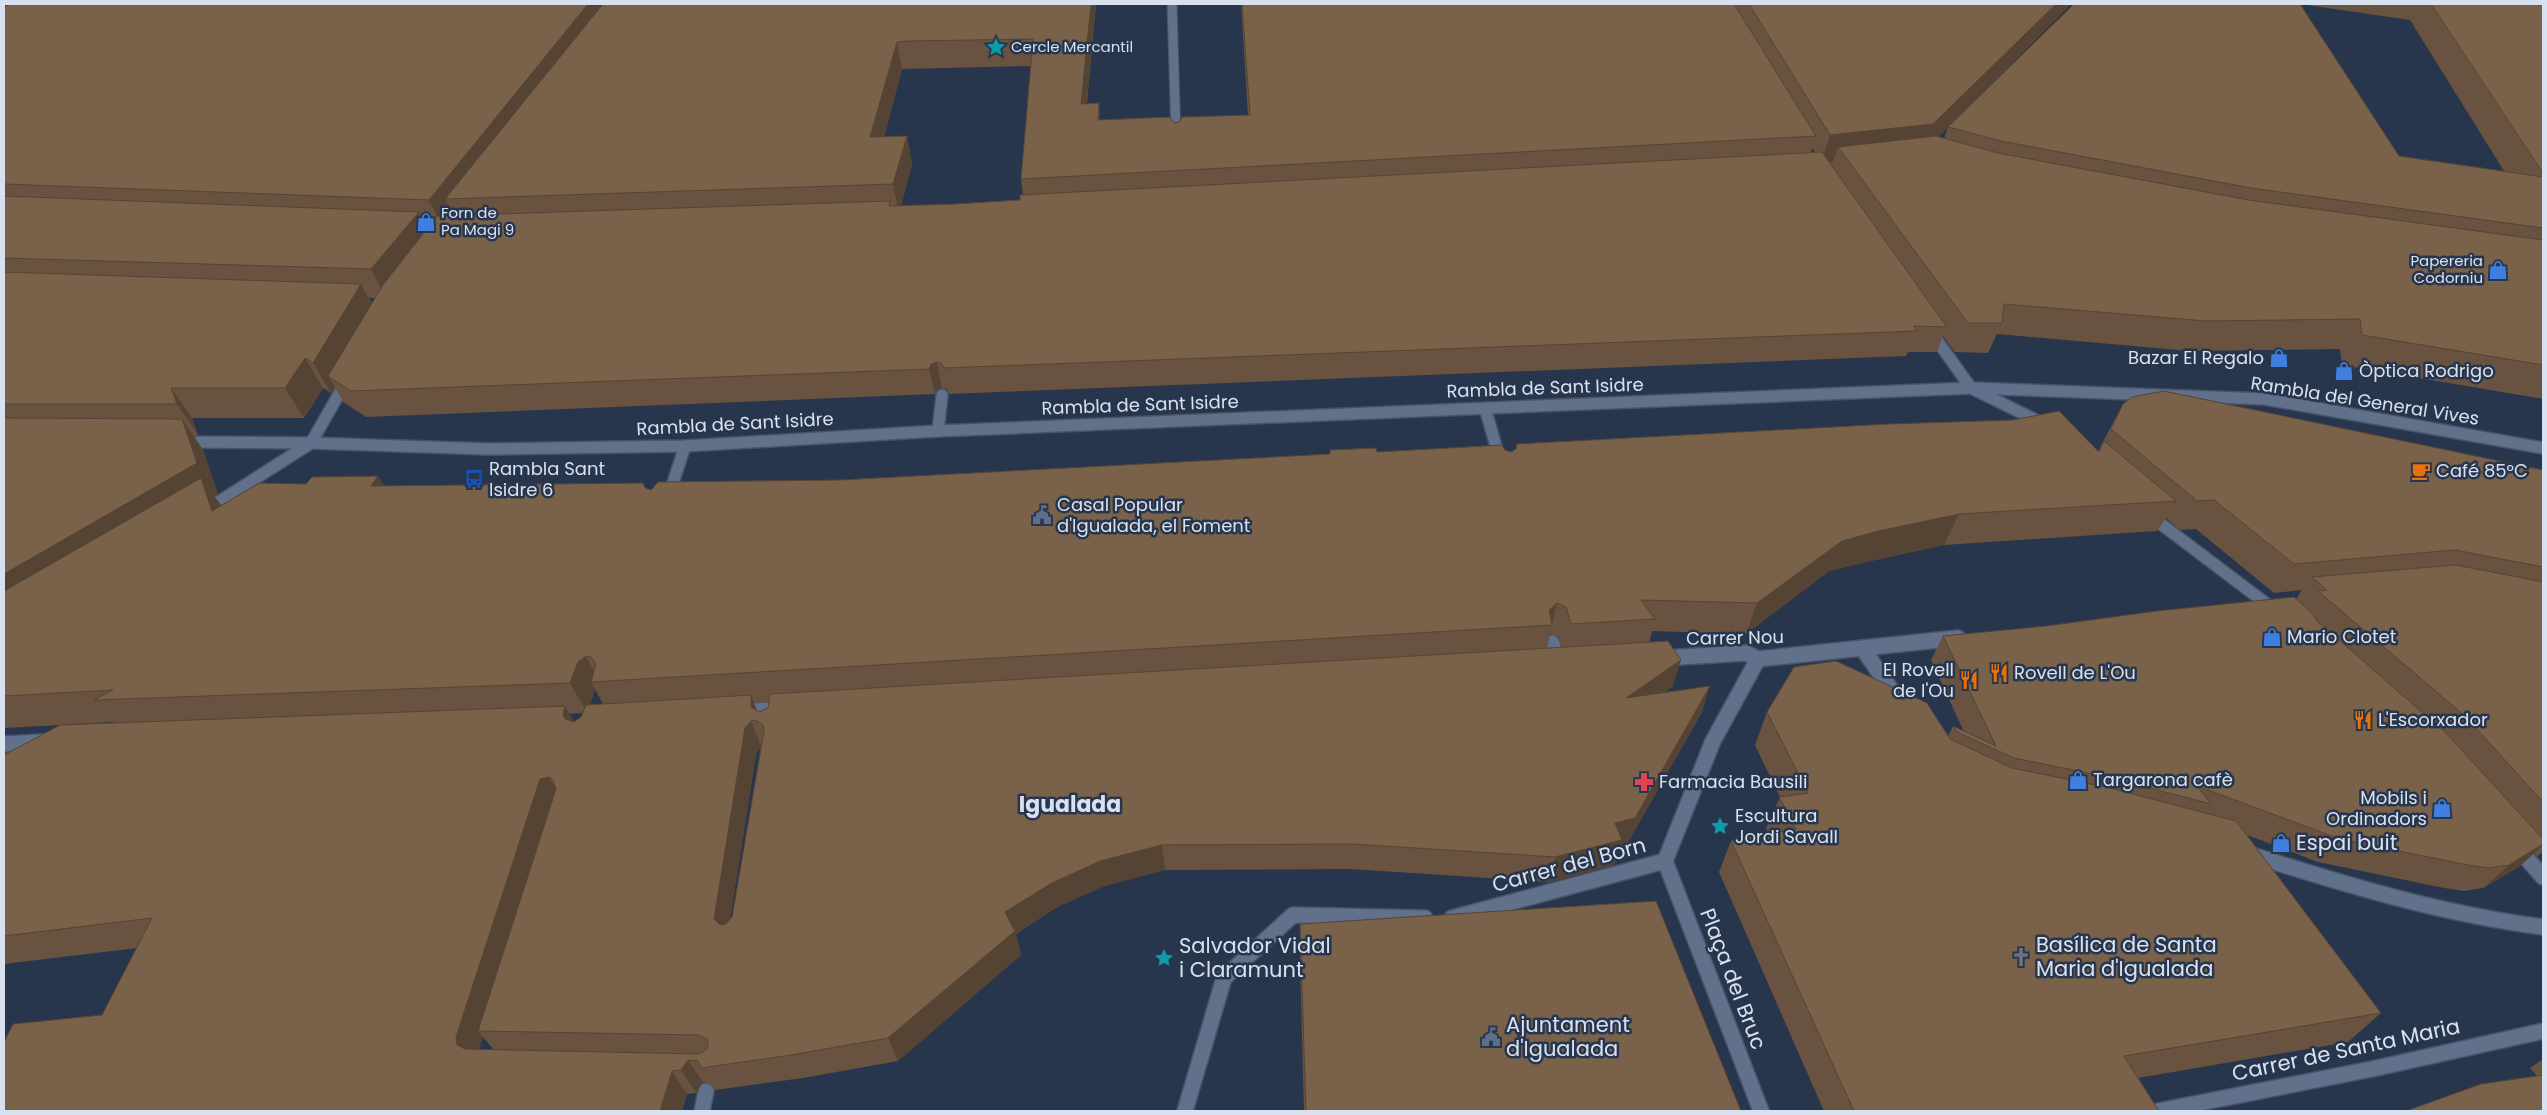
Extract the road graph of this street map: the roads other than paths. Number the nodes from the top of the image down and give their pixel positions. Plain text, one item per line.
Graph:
1 (1172, 4) edge
2 (1177, 145) edge
3 (1925, 324) edge
4 (356, 366) edge
5 (1971, 388) junction
6 (942, 394) edge
7 (1485, 408) junction
8 (938, 431) junction
9 (2060, 431) edge
10 (172, 442) edge
11 (311, 443) junction
12 (685, 446) junction
13 (2543, 448) edge
14 (1505, 475) edge
15 (2142, 509) edge
16 (663, 513) edge
17 (196, 516) edge
18 (2285, 599) edge
19 (2265, 601) junction
20 (2246, 604) edge
21 (2287, 621) edge
22 (1971, 636) edge
23 (1552, 643) edge
24 (1862, 649) junction
25 (1647, 659) edge
26 (1758, 659) junction
27 (1538, 666) edge
28 (1905, 708) edge
29 (792, 709) edge
30 (772, 710) junction
31 (723, 713) edge
32 (770, 729) edge
33 (51, 742) edge
34 (4, 744) edge
35 (2510, 840) edge
36 (2232, 849) edge
37 (1665, 862) junction
38 (2543, 877) edge
39 (2543, 927) edge
40 (2543, 1031) edge
41 (706, 1091) edge
42 (702, 1111) edge
43 (1185, 1111) edge
44 (1761, 1111) edge
45 (2158, 1111) edge

1 - 2 street
3 - 5 street
4 - 11 street
5 - 7 street, Rambla de Sant Isidre
5 - 9 street
5 - 13 street, Rambla del General Vives
6 - 8 street
7 - 8 street, Rambla de Sant Isidre
7 - 14 street
8 - 12 street, Rambla de Sant Isidre
10 - 11 street, Rambla de Sant Isidre
11 - 12 street, Rambla de Sant Isidre
11 - 17 street
12 - 16 street
15 - 19 street
18 - 19 street
19 - 20 street
19 - 21 street
22 - 24 street, Carrer Nou
23 - 27 street
24 - 26 street, Carrer Nou
24 - 28 street
25 - 26 street, Carrer Nou
26 - 37 street, Carrer del Born
29 - 30 street
30 - 31 street
30 - 32 street
33 - 34 street
35 - 38 street
36 - 39 street
37 - 43 street, Carrer del Born
37 - 44 street, Plaça del Bruc
40 - 45 street, Carrer de Santa Maria
41 - 42 street

